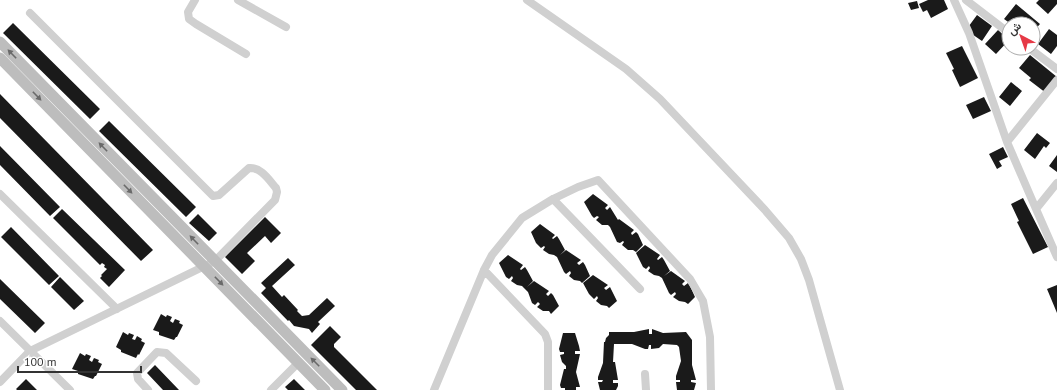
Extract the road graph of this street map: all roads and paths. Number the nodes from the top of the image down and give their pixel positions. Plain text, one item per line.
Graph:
1 (195, 0) edge
2 (238, 0) edge
3 (527, 0) edge
4 (954, 0) edge
5 (966, 0) edge
6 (30, 13) dead end
7 (286, 27) dead end
8 (1001, 27) edge
9 (0, 42) edge
10 (246, 54) dead end
11 (1040, 56) edge
12 (0, 58) edge
13 (1057, 69) edge
14 (1057, 80) edge
15 (1007, 142) junction
16 (1057, 182) edge
17 (0, 194) edge
18 (553, 199) junction
19 (1036, 209) junction
20 (1057, 257) edge
21 (215, 260) junction
22 (204, 266) junction
23 (484, 270) junction
24 (640, 289) dead end
25 (116, 309) junction
26 (0, 321) edge
27 (30, 351) junction
28 (298, 363) junction
29 (645, 374) dead end
30 (196, 381) dead end
31 (0, 382) edge
32 (70, 390) edge
33 (148, 390) edge
34 (271, 390) edge
35 (325, 390) edge
36 (342, 390) edge
37 (434, 390) edge
38 (548, 390) edge
39 (646, 390) edge
40 (711, 390) edge
41 (840, 390) edge

1 - 10 street
2 - 7 street
3 - 41 street
4 - 15 street
5 - 8 street
6 - 21 street
21 -> 9 main road
11 - 13 street
12 -> 22 main road
14 - 15 street
15 - 19 street
16 - 19 street
17 - 25 street
18 - 23 street
18 - 24 street
18 - 40 street
19 - 20 street
21 - 22 street
36 -> 21 main road
22 - 25 street
22 -> 28 main road
23 - 37 street
23 - 38 street
25 - 27 street
26 - 27 street
27 - 31 street
27 - 32 street
28 - 34 street
28 - 35 main road
29 - 39 street
30 - 33 street

